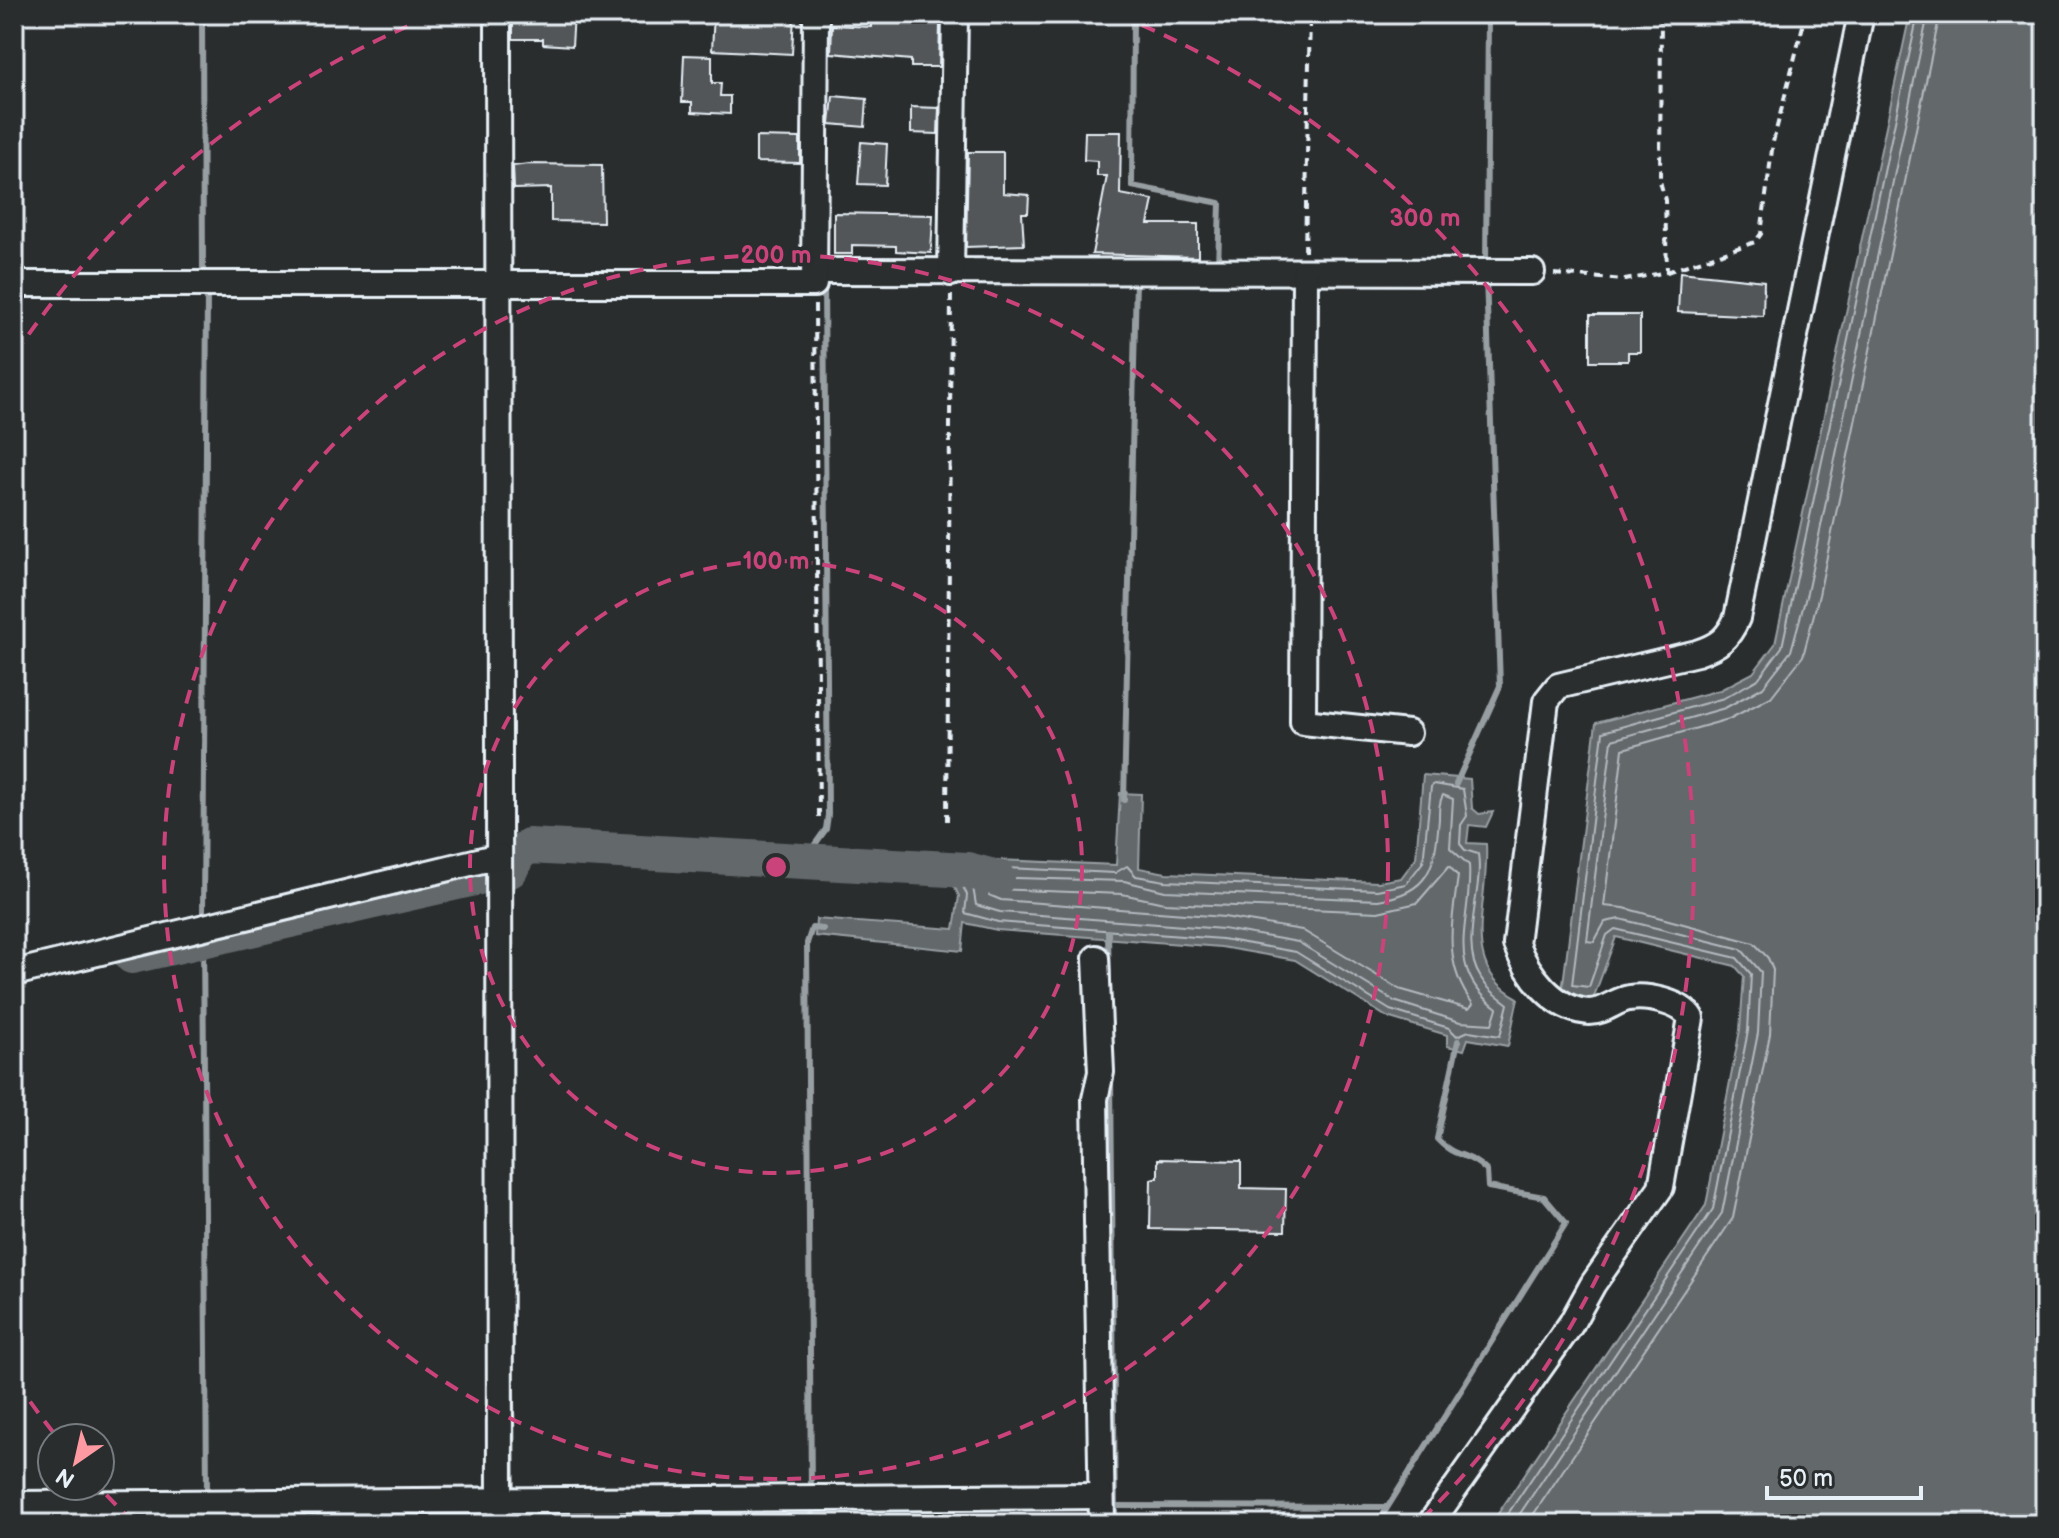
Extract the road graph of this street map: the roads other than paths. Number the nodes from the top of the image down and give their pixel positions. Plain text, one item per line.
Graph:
1 (498, 14) edge
2 (816, 14) edge
3 (955, 14) edge
4 (1861, 14) edge
5 (1305, 272) junction
6 (1532, 272) road end
7 (951, 273) junction
8 (819, 274) junction
9 (14, 284) edge
10 (498, 287) junction
11 (1408, 733) dead end
12 (499, 866) junction
13 (1096, 958) dead end
14 (14, 973) edge
15 (1101, 1496) junction
16 (500, 1498) junction
17 (14, 1504) edge
18 (500, 1524) edge
19 (1102, 1524) edge
20 (1430, 1524) edge

1 - 10 street
2 - 8 street
3 - 7 street
4 - 20 street
5 - 6 street
5 - 7 street
5 - 11 street
7 - 8 street
8 - 10 street
9 - 10 street
10 - 12 street
12 - 14 street
12 - 16 street
13 - 15 street
15 - 16 street
15 - 19 street
16 - 17 street
16 - 18 street

